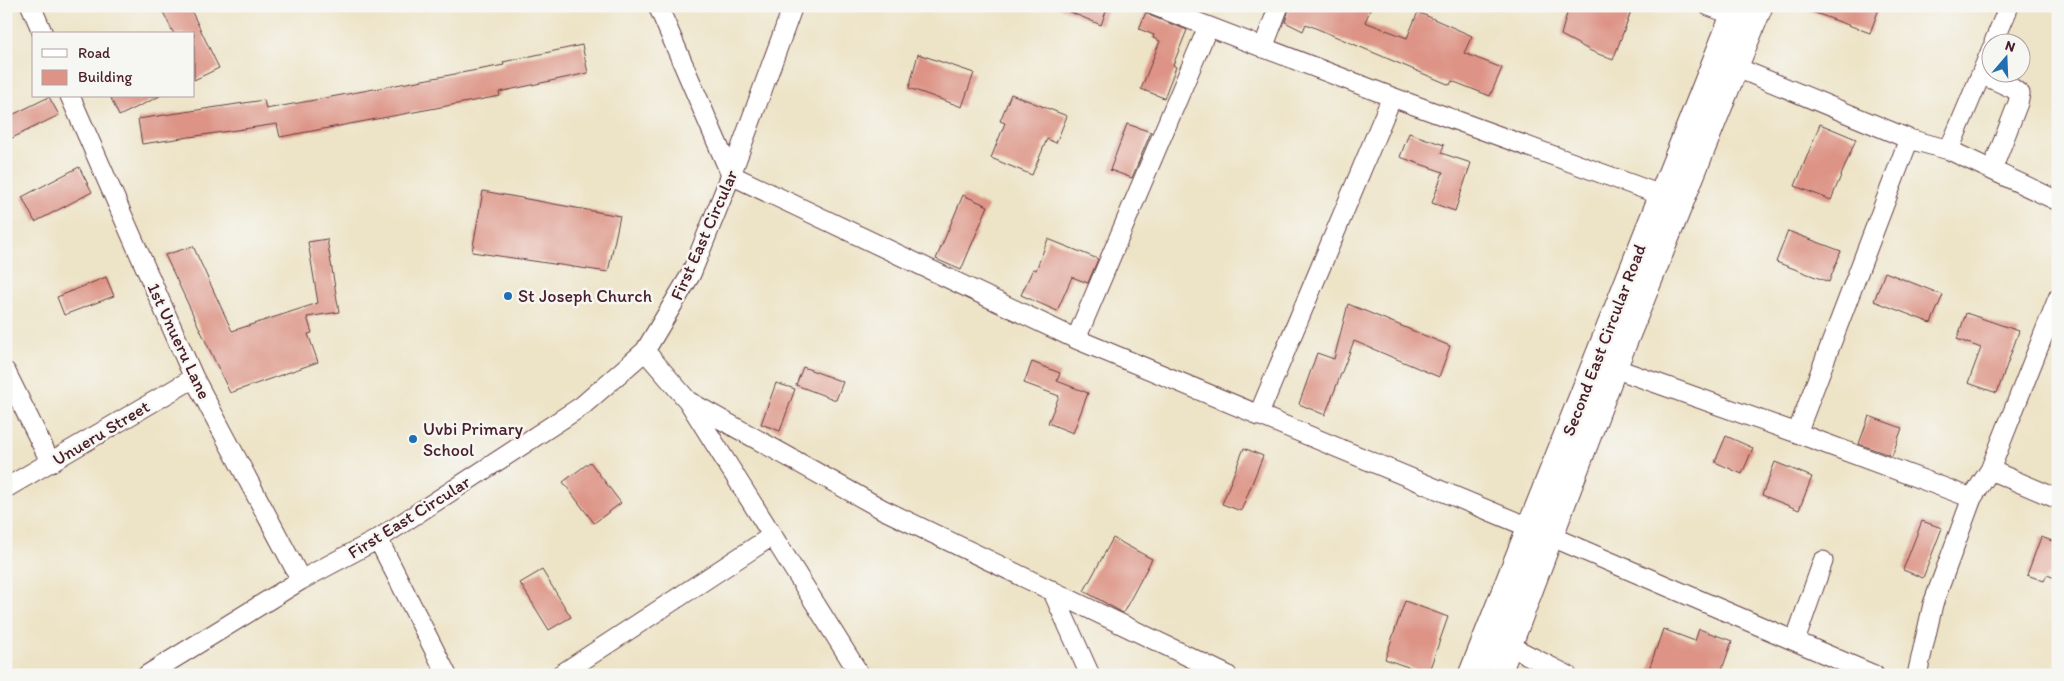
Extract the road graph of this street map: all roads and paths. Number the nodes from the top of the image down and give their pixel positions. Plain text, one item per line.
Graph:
1 (31, 6) edge
2 (658, 6) edge
3 (793, 6) edge
4 (1155, 6) edge
5 (1279, 6) edge
6 (1709, 6) edge
7 (1760, 6) edge
8 (2009, 6) edge
9 (1735, 11) edge
10 (1208, 27) junction
11 (42, 32) edge
12 (1998, 32) edge
13 (1263, 48) junction
14 (1735, 67) junction
15 (1981, 74) joint
16 (1392, 97) junction
17 (71, 98) edge
18 (1909, 139) junction
19 (1949, 150) junction
20 (1992, 170) junction
21 (731, 175) junction
22 (1661, 196) junction
23 (2058, 201) edge
24 (2056, 305) edge
25 (1076, 339) junction
26 (644, 351) junction
27 (1614, 368) junction
28 (6, 372) edge
29 (194, 378) junction
30 (688, 401) junction
31 (1258, 416) junction
32 (1797, 433) junction
33 (51, 463) junction
34 (1990, 470) junction
35 (6, 488) edge
36 (1972, 498) junction
37 (2058, 499) edge
38 (1540, 532) junction
39 (772, 536) junction
40 (378, 539) junction
41 (1823, 560) dead end
42 (301, 580) junction
43 (1052, 590) junction
44 (1795, 641) junction
45 (1510, 646) junction
46 (174, 668) edge
47 (147, 675) edge
48 (447, 675) edge
49 (560, 675) edge
50 (860, 675) edge
51 (1090, 675) edge
52 (1227, 675) edge
53 (1472, 675) edge
54 (1498, 675) edge
55 (1567, 675) edge
56 (1874, 675) edge
57 (1917, 675) edge

1 - 11 street
2 - 21 street
3 - 21 street, First East Circular
4 - 10 street
5 - 13 street
6 - 9 street
7 - 14 main road, Second East Circular Road
8 - 12 street
9 - 22 main road, Second East Circular Road
10 - 13 street
10 - 25 street
13 - 16 street
14 - 18 street
14 - 27 main road, Second East Circular Road
15 - 19 street
15 - 20 street
16 - 22 street
16 - 31 street
17 - 29 street, 1st Unueru Lane
18 - 19 street
18 - 32 street
19 - 20 street
20 - 23 street
21 - 25 street
21 - 26 street, First East Circular
22 - 38 main road, Second East Circular Road
24 - 34 street
25 - 31 street
26 - 30 street
26 - 40 street, First East Circular
27 - 32 street
27 - 38 main road, Second East Circular Road
28 - 33 street
29 - 33 street, Unueru Street
29 - 42 street, 1st Unueru Lane
30 - 39 street
30 - 43 street
31 - 38 street
32 - 36 street
33 - 35 street, Unueru Street
34 - 36 street
34 - 37 street
36 - 57 street
38 - 44 street
38 - 45 main road, Second East Circular Road
38 - 53 main road, Second East Circular Road
39 - 49 street
39 - 50 street
40 - 42 street, First East Circular
40 - 48 street
41 - 44 street
42 - 46 street, First East Circular
43 - 51 street
43 - 52 street
44 - 56 street
45 - 54 main road, Second East Circular Road
45 - 55 street
46 - 47 street, First East Circular

